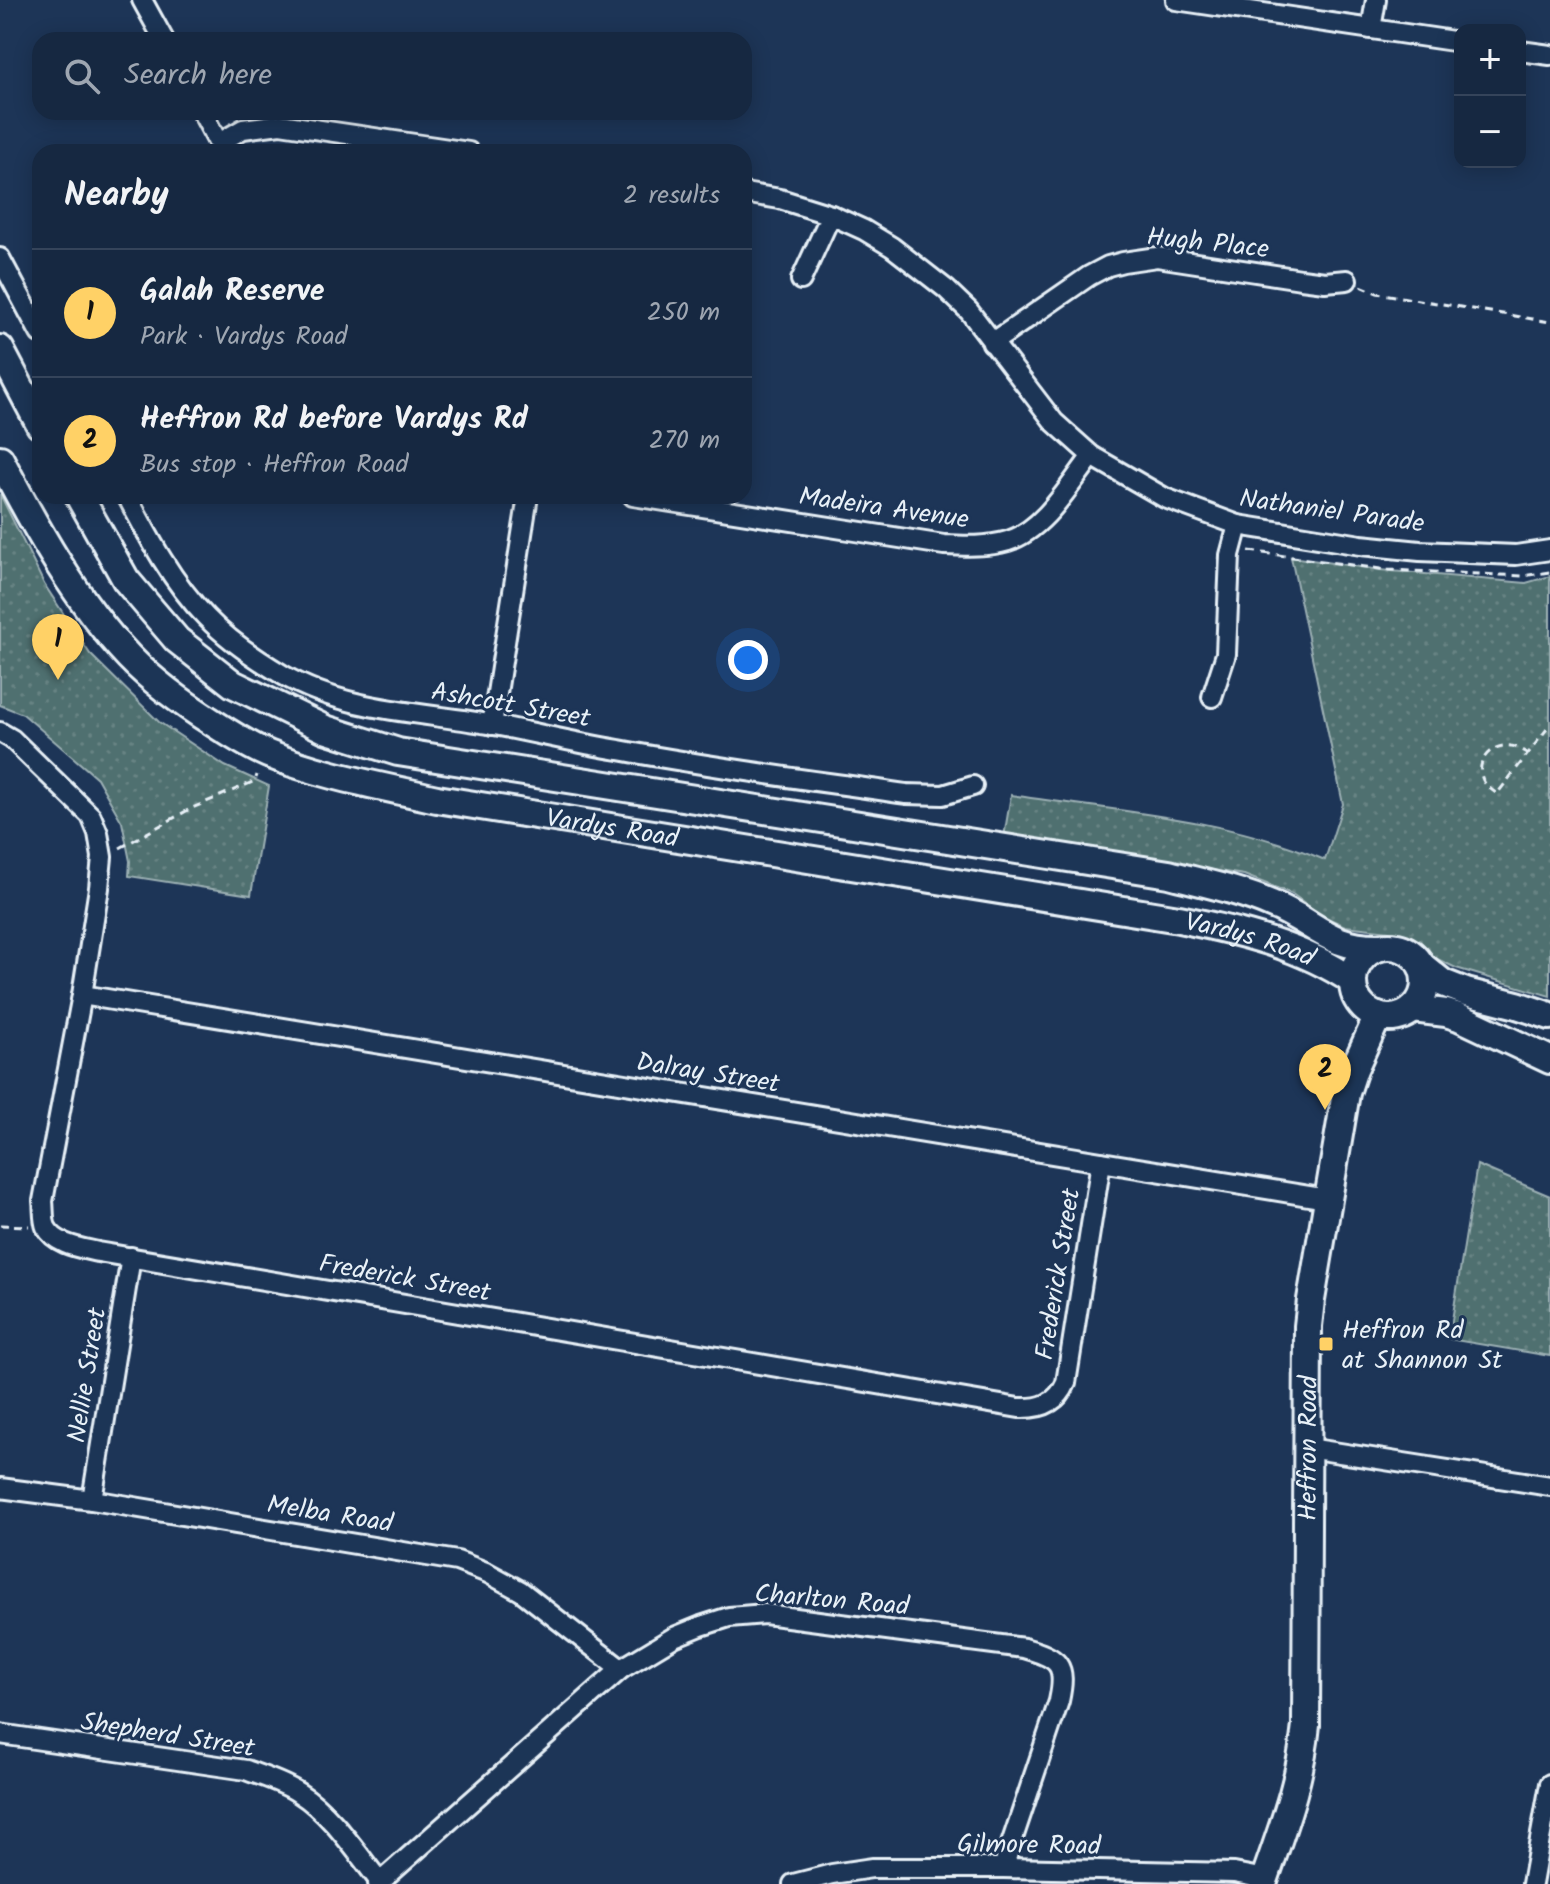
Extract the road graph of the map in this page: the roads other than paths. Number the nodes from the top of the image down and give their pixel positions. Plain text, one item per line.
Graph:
1 (142, 0) edge
2 (1176, 0) edge
3 (1376, 0) edge
4 (1371, 29) junction
5 (160, 32) edge
6 (1454, 41) edge
7 (1526, 52) edge
8 (1550, 55) edge
9 (206, 120) edge
10 (219, 144) edge
11 (225, 144) edge
12 (415, 144) edge
13 (752, 194) edge
14 (831, 215) junction
15 (0, 258) edge
16 (801, 280) dead end
17 (1347, 280) road end
18 (32, 318) edge
19 (992, 343) junction
20 (0, 349) edge
21 (32, 410) edge
22 (1092, 456) junction
23 (0, 459) edge
24 (83, 504) edge
25 (131, 504) edge
26 (527, 504) edge
27 (684, 504) edge
28 (1238, 525) junction
29 (1550, 550) edge
30 (1212, 697) dead end
31 (492, 725) junction
32 (0, 732) edge
33 (973, 786) dead end
34 (1380, 947) junction
35 (1422, 966) junction
36 (1353, 981) junction
37 (82, 995) junction
38 (1413, 1009) junction
39 (1378, 1016) junction
40 (1550, 1016) edge
41 (1550, 1060) edge
42 (1101, 1162) junction
43 (1327, 1199) junction
44 (131, 1257) junction
45 (1308, 1448) junction
46 (1550, 1486) edge
47 (0, 1488) edge
48 (92, 1500) junction
49 (621, 1669) junction
50 (0, 1734) edge
51 (1550, 1784) edge
52 (1003, 1868) junction
53 (833, 1879) edge
54 (1264, 1881) edge
55 (379, 1883) edge
56 (793, 1884) edge
57 (1532, 1884) edge

1 - 5 street
2 - 4 street
3 - 4 street
4 - 6 street
7 - 8 street
9 - 10 street
11 - 12 street
13 - 14 street, Nathaniel Parade
14 - 16 street
14 - 19 street, Nathaniel Parade
15 - 18 street
17 - 19 street, Hugh Place
19 - 22 street, Nathaniel Parade
20 - 21 main road
22 - 27 street, Madeira Avenue
22 - 28 street, Nathaniel Parade
23 - 36 main road, Vardys Road
24 - 34 main road, Vardys Road
25 - 31 street, Ashcott Street
26 - 31 street
28 - 29 street, Nathaniel Parade
28 - 30 street
31 - 33 street, Ashcott Street
32 - 37 street
34 - 35 main road
34 - 36 main road
35 - 38 main road
35 - 40 main road
36 - 39 main road
37 - 42 street, Dalray Street
37 - 44 street, Frederick Street
38 - 39 main road
38 - 41 main road
39 - 43 main road, Heffron Road
42 - 43 street, Dalray Street
42 - 44 street, Frederick Street
43 - 45 main road, Heffron Road
44 - 48 street, Nellie Street
45 - 46 street
45 - 54 main road, Heffron Road
47 - 48 street, Melba Road
48 - 49 street, Melba Road
49 - 52 street, Charlton Road
49 - 55 street, Charlton Road
50 - 55 street, Shepherd Street
51 - 57 street
52 - 53 street, Gilmore Road
52 - 54 street, Gilmore Road
53 - 56 street, Gilmore Road

